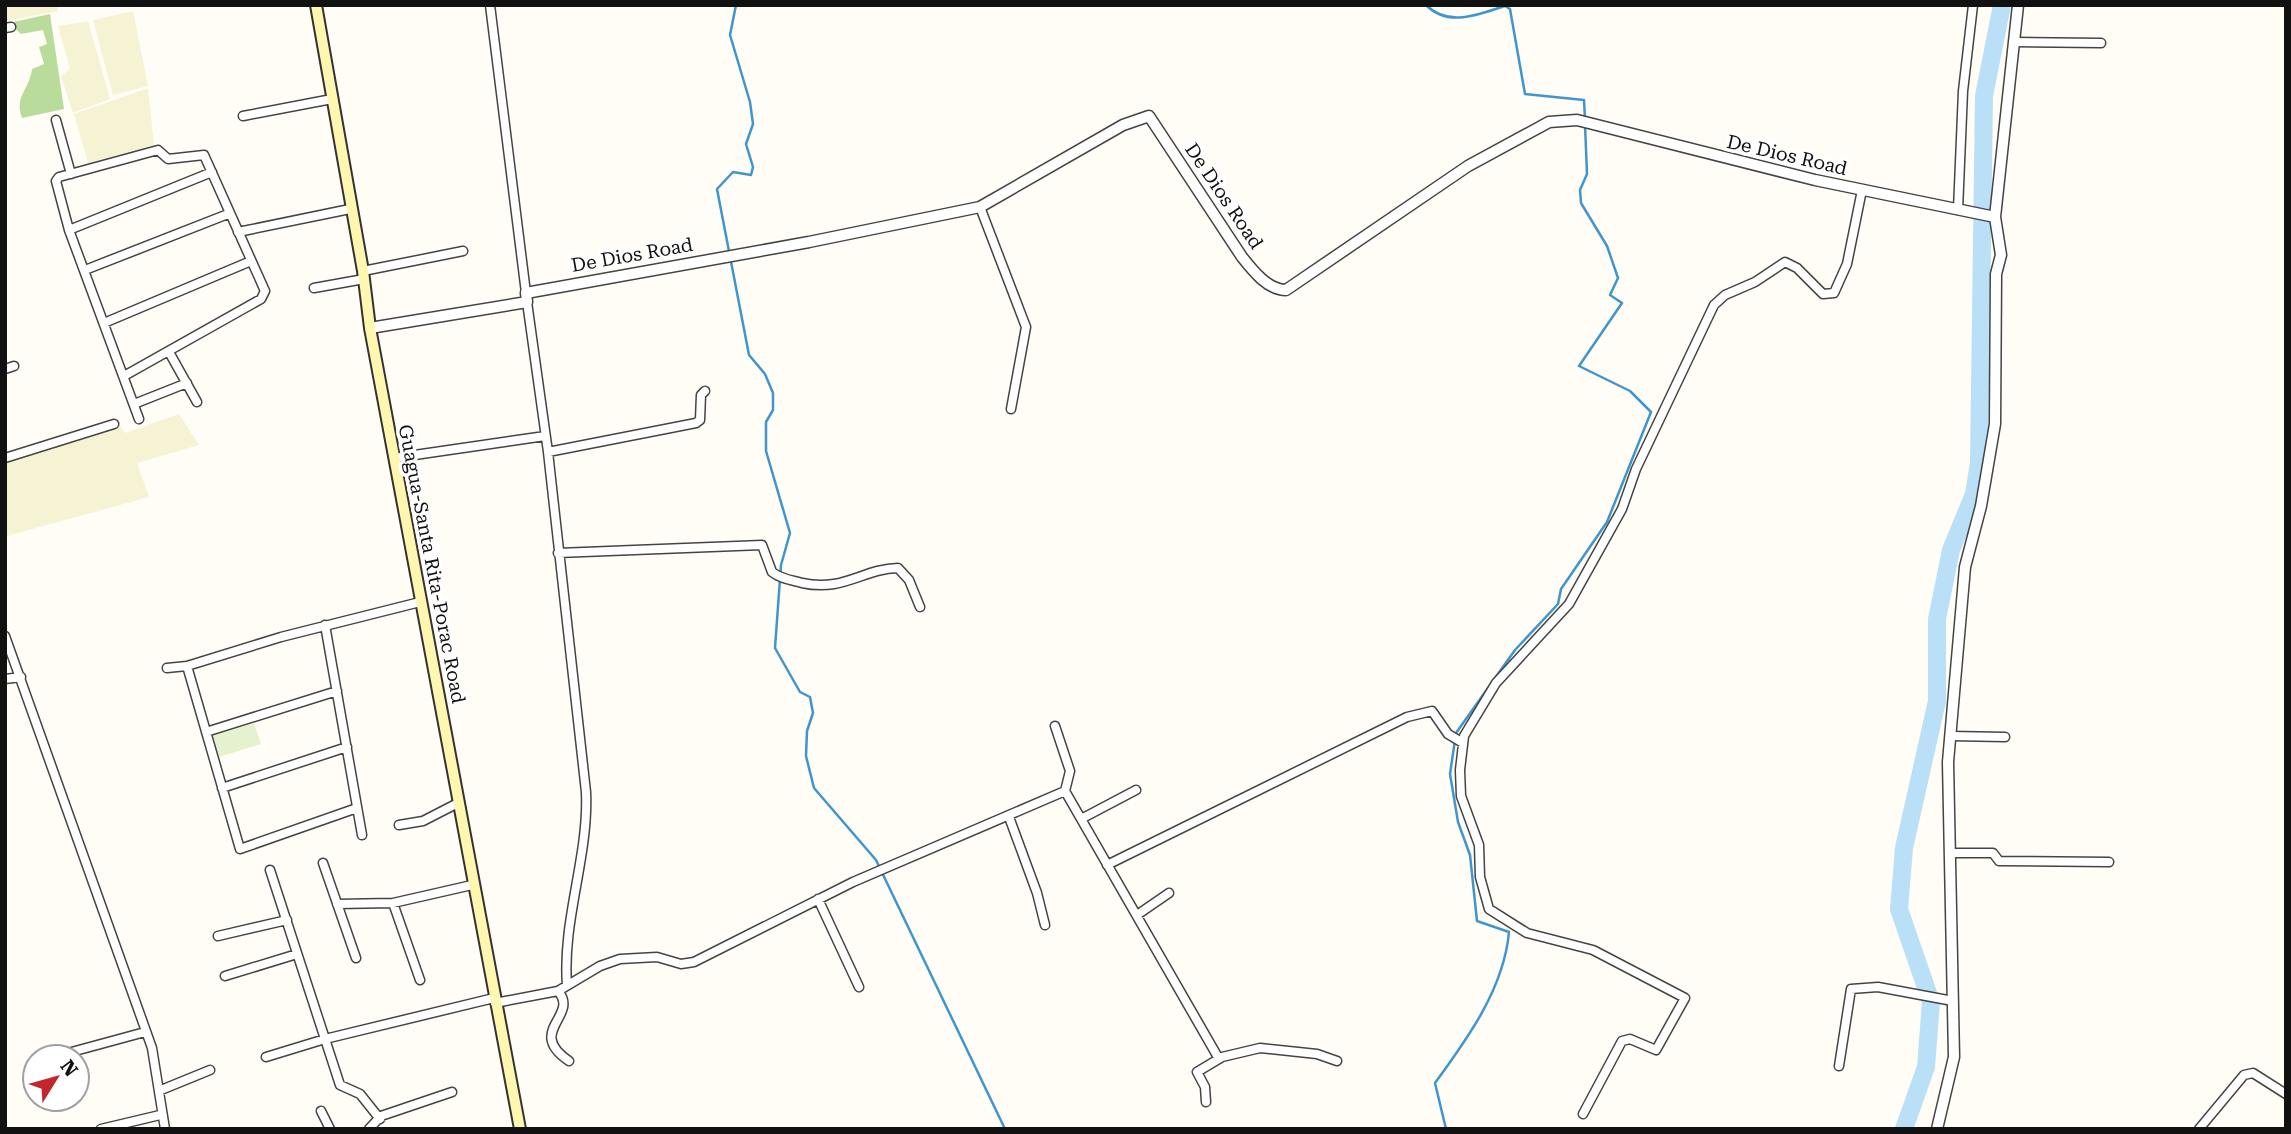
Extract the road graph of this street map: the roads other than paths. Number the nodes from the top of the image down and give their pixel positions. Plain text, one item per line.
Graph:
1 (316, 5) edge
2 (490, 5) edge
3 (1973, 5) edge
4 (2018, 5) edge
5 (2014, 42) junction
6 (2101, 43) dead end
7 (332, 99) junction
8 (243, 116) dead end
9 (56, 120) dead end
10 (212, 172) junction
11 (71, 174) junction
12 (1862, 190) junction
13 (981, 207) junction
14 (350, 209) junction
15 (1958, 210) junction
16 (228, 214) junction
17 (1992, 216) junction
18 (69, 230) junction
19 (238, 232) junction
20 (463, 251) dead end
21 (251, 261) junction
22 (85, 270) junction
23 (363, 275) junction
24 (314, 288) dead end
25 (526, 297) junction
26 (104, 323) junction
27 (370, 328) junction
28 (169, 352) junction
29 (124, 376) junction
30 (187, 383) junction
31 (705, 391) dead end
32 (197, 402) dead end
33 (134, 404) junction
34 (1011, 409) dead end
35 (139, 419) dead end
36 (114, 424) dead end
37 (545, 436) junction
38 (548, 452) junction
39 (5, 458) edge
40 (394, 458) junction
41 (558, 553) junction
42 (420, 602) junction
43 (920, 607) dead end
44 (324, 625) junction
45 (5, 636) edge
46 (187, 666) junction
47 (167, 668) dead end
48 (21, 677) junction
49 (5, 679) edge
50 (337, 691) junction
51 (1055, 726) dead end
52 (206, 732) junction
53 (1950, 736) junction
54 (2005, 737) dead end
55 (1461, 742) junction
56 (347, 747) junction
57 (222, 788) junction
58 (1136, 790) dead end
59 (1065, 791) junction
60 (458, 803) junction
61 (357, 808) junction
62 (1009, 817) junction
63 (1082, 818) junction
64 (399, 825) dead end
65 (362, 835) dead end
66 (1950, 853) junction
67 (2109, 862) dead end
68 (323, 863) dead end
69 (1107, 865) junction
70 (270, 870) dead end
71 (472, 886) junction
72 (1170, 893) dead end
73 (818, 899) junction
74 (393, 903) junction
75 (337, 904) junction
76 (1138, 915) junction
77 (287, 920) junction
78 (1045, 925) dead end
79 (218, 936) dead end
80 (297, 954) junction
81 (356, 958) dead end
82 (225, 976) dead end
83 (420, 980) dead end
84 (567, 985) junction
85 (859, 987) dead end
86 (558, 991) junction
87 (494, 1000) junction
88 (1949, 1001) junction
89 (145, 1032) junction
90 (325, 1039) junction
91 (91, 1047) edge
92 (266, 1057) dead end
93 (1219, 1059) junction
94 (569, 1061) dead end
95 (1337, 1061) dead end
96 (1839, 1066) dead end
97 (210, 1070) dead end
98 (161, 1090) junction
99 (452, 1092) dead end
100 (2286, 1094) edge
101 (1206, 1102) dead end
102 (321, 1111) dead end
103 (1583, 1114) dead end
104 (160, 1115) junction
105 (380, 1119) junction
106 (101, 1129) edge
107 (164, 1129) edge
108 (330, 1129) edge
109 (369, 1129) edge
110 (520, 1129) edge
111 (1937, 1129) edge
112 (2199, 1129) edge

1 - 7 main road, Guagua-Santa Rita-Porac Road
2 - 25 street
3 - 15 street
4 - 5 street
5 - 6 street
5 - 17 street
7 - 8 street
7 - 14 main road, Guagua-Santa Rita-Porac Road
9 - 11 street
10 - 11 street
10 - 16 street
10 - 18 street
11 - 18 street
12 - 13 street, De Dios Road
12 - 15 street, De Dios Road
12 - 55 street
13 - 25 street, De Dios Road
13 - 34 street
14 - 19 street
14 - 23 main road, Guagua-Santa Rita-Porac Road
15 - 17 street, De Dios Road
16 - 19 street
16 - 22 street
17 - 53 street
18 - 22 street
19 - 21 street
20 - 23 street
21 - 26 street
21 - 28 street
22 - 26 street
23 - 24 street
23 - 27 main road, Guagua-Santa Rita-Porac Road
25 - 27 street, De Dios Road
25 - 37 street
26 - 29 street
27 - 40 main road, Guagua-Santa Rita-Porac Road
28 - 29 street
28 - 30 street
29 - 33 street
30 - 32 street
30 - 33 street
31 - 38 street
33 - 35 street
36 - 39 street
37 - 38 street
37 - 40 street
38 - 41 street
40 - 42 main road, Guagua-Santa Rita-Porac Road
41 - 43 street
41 - 84 street
42 - 44 street
42 - 60 main road, Guagua-Santa Rita-Porac Road
44 - 46 street
44 - 50 street
45 - 48 street
46 - 47 street
46 - 52 street
48 - 49 street
48 - 89 street
50 - 52 street
50 - 56 street
51 - 59 street
52 - 57 street
53 - 54 street
53 - 66 street
55 - 69 street
55 - 103 street
56 - 57 street
56 - 61 street
57 - 61 street
58 - 63 street
59 - 62 street
59 - 63 street
60 - 64 street
60 - 71 main road, Guagua-Santa Rita-Porac Road
61 - 65 street
62 - 73 street
62 - 78 street
63 - 69 street
66 - 67 street
66 - 88 street
68 - 75 street
69 - 76 street
70 - 77 street
71 - 74 street
71 - 87 main road, Guagua-Santa Rita-Porac Road
72 - 76 street
73 - 84 street
73 - 85 street
74 - 75 street
74 - 83 street
75 - 81 street
76 - 93 street
77 - 79 street
77 - 80 street
80 - 82 street
80 - 90 street
84 - 86 street
86 - 87 street
86 - 94 street
87 - 90 street
87 - 110 main road, Guagua-Santa Rita-Porac Road
88 - 96 street
88 - 111 street
89 - 91 street
89 - 98 street
90 - 92 street
90 - 105 street
93 - 95 street
93 - 101 street
97 - 98 street
98 - 104 street
99 - 105 street
100 - 112 street
102 - 108 street
104 - 106 street
104 - 107 street
105 - 109 street

